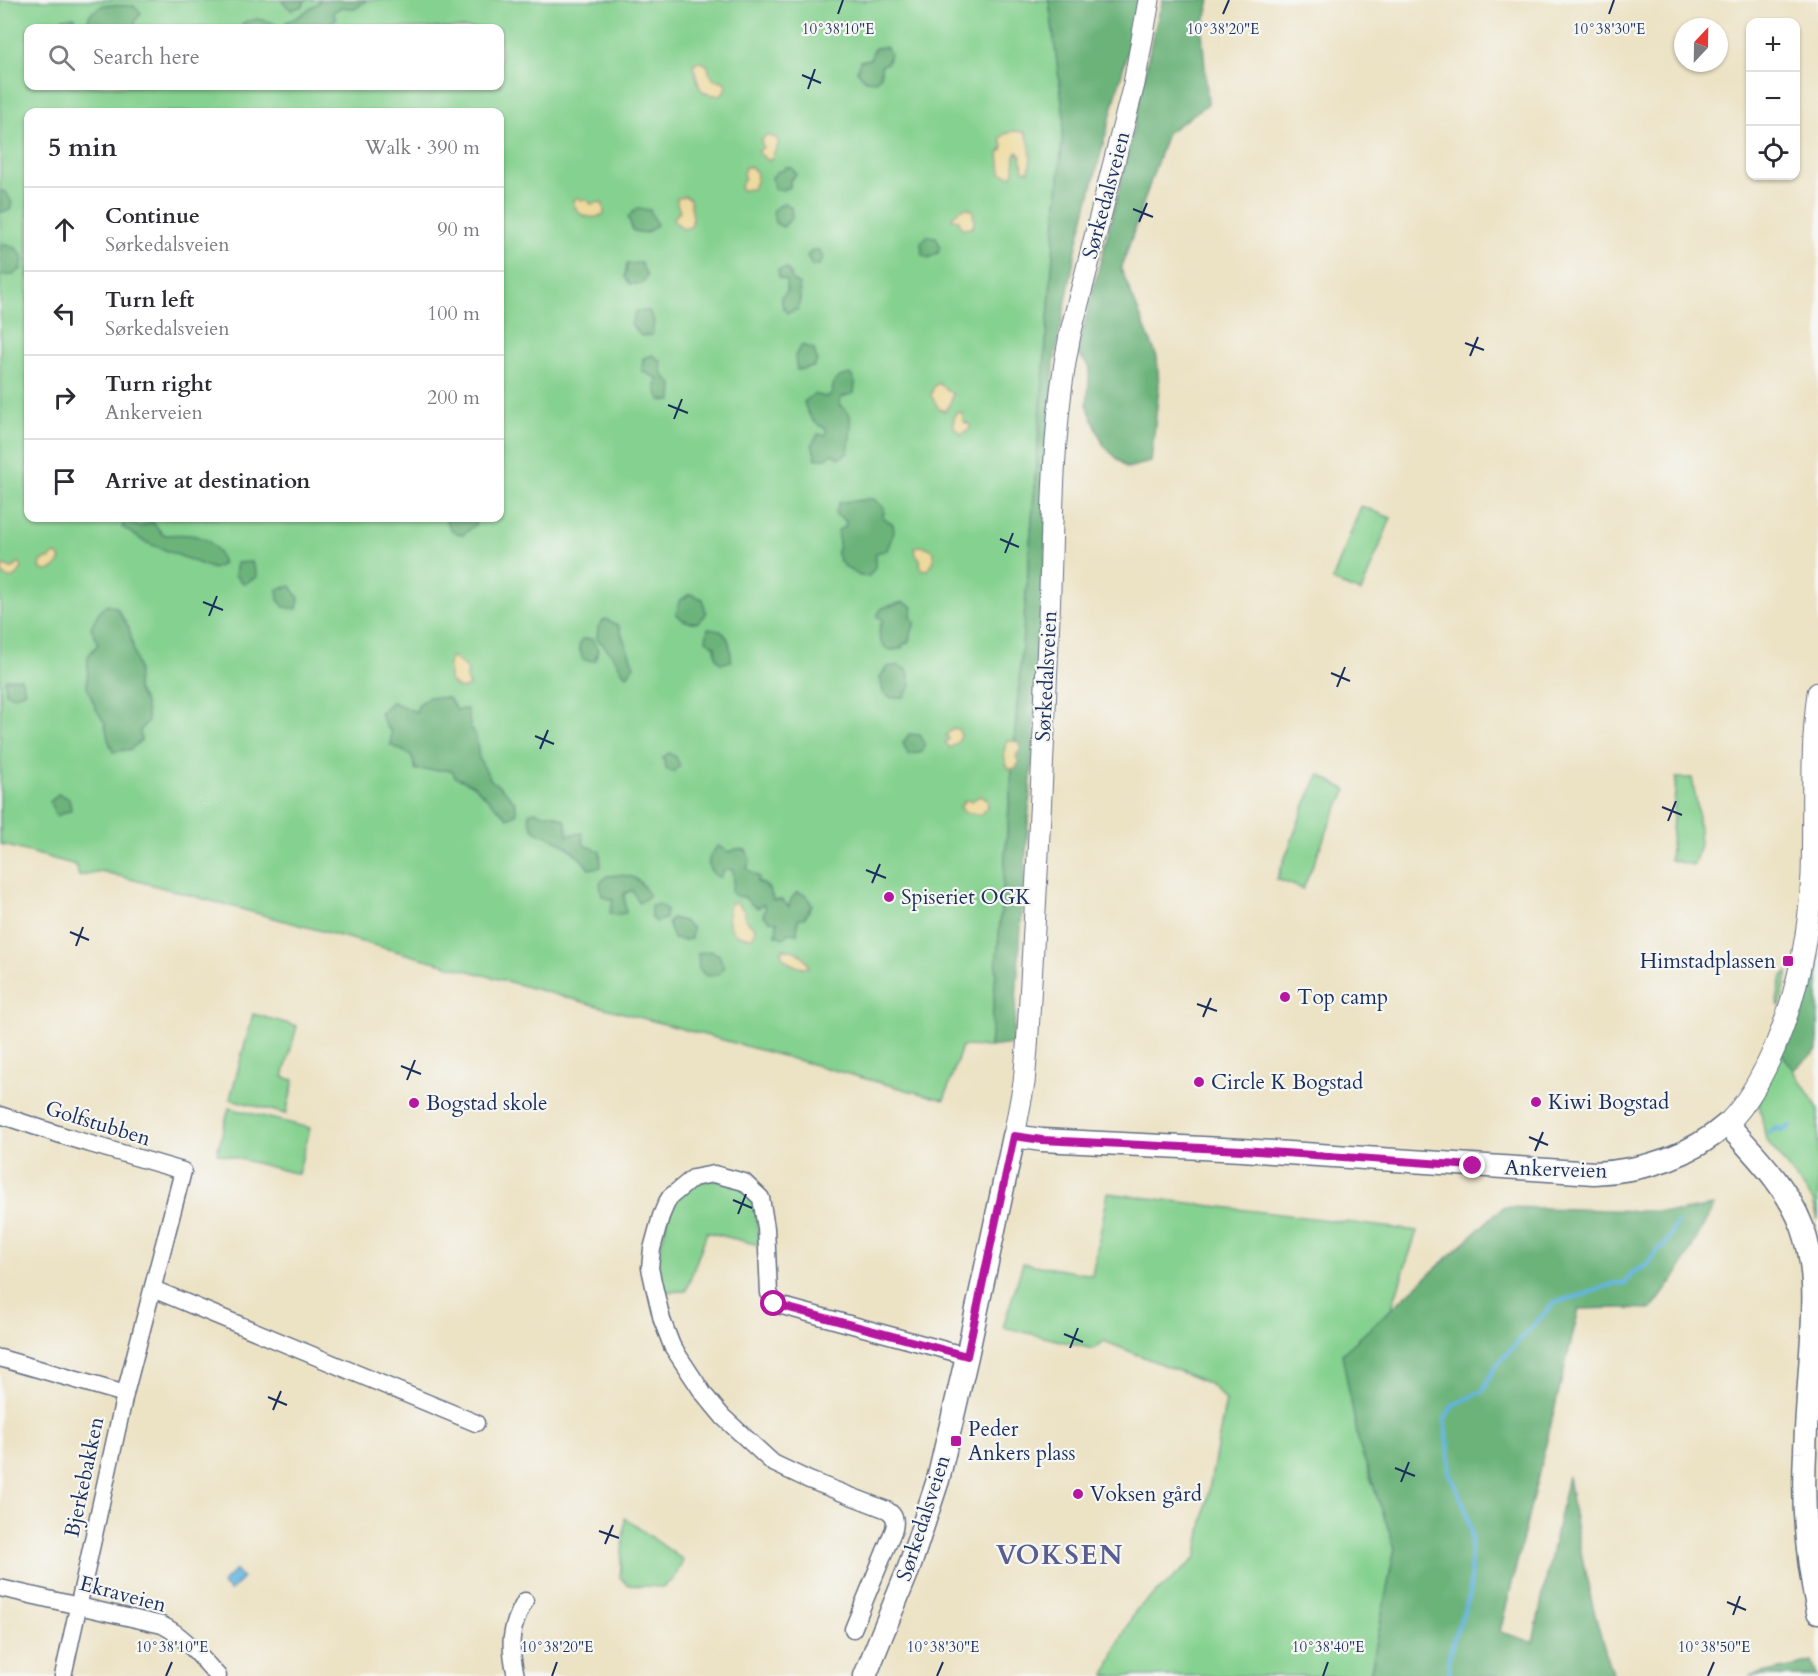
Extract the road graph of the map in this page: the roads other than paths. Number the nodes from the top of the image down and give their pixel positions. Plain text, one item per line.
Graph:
1 (1149, 0) edge
2 (1818, 693) edge
3 (0, 1115) edge
4 (1727, 1124) junction
5 (1014, 1136) junction
6 (183, 1171) joint
7 (153, 1289) junction
8 (1816, 1292) edge
9 (967, 1356) junction
10 (0, 1358) edge
11 (125, 1394) junction
12 (476, 1423) dead end
13 (0, 1587) edge
14 (525, 1601) dead end
15 (80, 1605) junction
16 (1818, 1612) edge
17 (854, 1629) dead end
18 (63, 1676) edge
19 (218, 1676) edge
20 (516, 1676) edge
21 (865, 1676) edge

1 - 5 street, Sørkedalsveien
2 - 4 street, Ankerveien
3 - 6 street, Golfstubben
4 - 5 main road, Ankerveien
4 - 8 main road
5 - 9 main road, Sørkedalsveien
6 - 7 street, Bjerkebakken
7 - 11 street, Bjerkebakken
7 - 12 street
8 - 16 main road
9 - 17 street, Sørkedalsveien
9 - 21 main road, Sørkedalsveien
10 - 11 street
11 - 15 street, Bjerkebakken
13 - 15 street, Ekraveien
14 - 20 street
15 - 18 street, Bjerkebakken
15 - 19 street, Ekraveien

